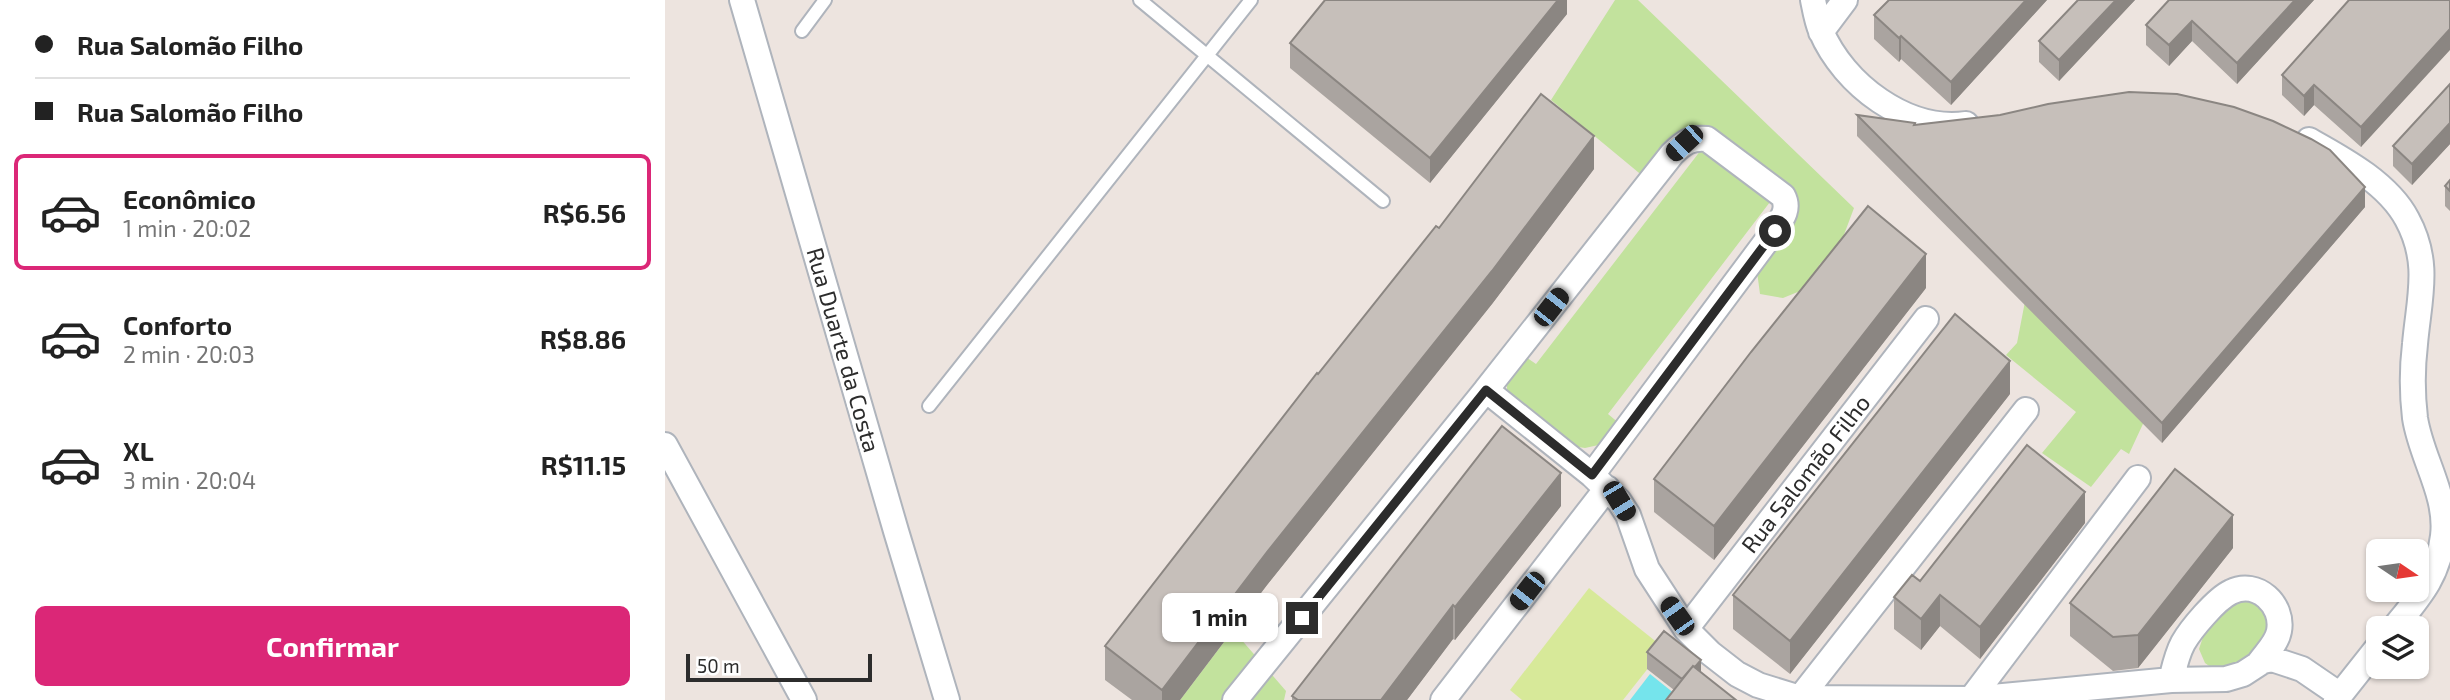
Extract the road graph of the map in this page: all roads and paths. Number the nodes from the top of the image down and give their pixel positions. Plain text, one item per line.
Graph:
1 (741, 0) edge
2 (825, 0) edge
3 (1140, 0) edge
4 (1251, 0) edge
5 (1812, 0) edge
6 (1845, 0) edge
7 (802, 31) dead end
8 (1821, 32) junction
9 (1208, 56) junction
10 (1984, 121) edge
11 (2288, 129) edge
12 (1383, 201) dead end
13 (1926, 320) dead end
14 (1486, 390) junction
15 (929, 406) dead end
16 (2026, 410) dead end
17 (665, 445) edge
18 (2138, 478) dead end
19 (1600, 482) junction
20 (2403, 616) edge
21 (1686, 629) junction
22 (2279, 631) junction
23 (2259, 663) junction
24 (2366, 663) edge
25 (2294, 665) junction
26 (2171, 680) junction
27 (1800, 698) junction
28 (2338, 698) edge
29 (1971, 699) edge
30 (804, 700) edge
31 (947, 700) edge
32 (1235, 700) edge
33 (1443, 700) edge

1 - 31 street, Rua Duarte da Costa
2 - 7 lane
3 - 9 lane
4 - 9 lane
5 - 8 street
6 - 8 street
8 - 10 street
9 - 12 lane
9 - 15 lane
11 - 20 street
13 - 21 street, Rua Salomão Filho
14 - 19 street
14 - 19 street
14 - 32 street
16 - 27 street
17 - 30 street
18 - 29 street
19 - 21 street
19 - 33 street
21 - 27 street
22 - 23 street
22 - 25 street
22 - 26 street
23 - 25 street
23 - 26 street
24 - 28 street
25 - 28 street
26 - 29 street
27 - 29 street

